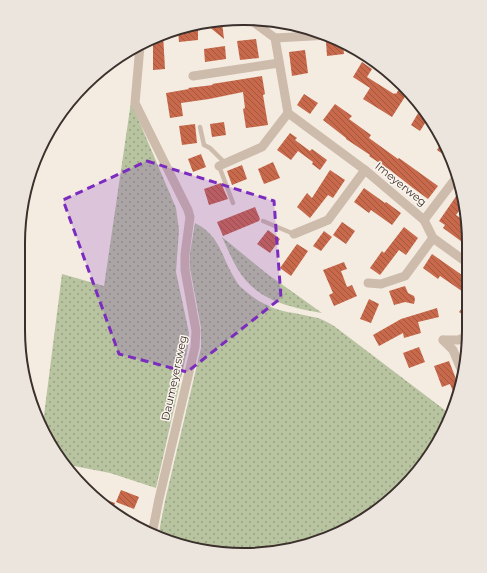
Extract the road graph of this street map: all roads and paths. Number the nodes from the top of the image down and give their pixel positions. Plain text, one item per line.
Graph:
1 (258, 25) edge
2 (311, 36) edge
3 (275, 38) junction
4 (140, 51) edge
5 (279, 63) junction
6 (193, 76) dead end
7 (288, 113) junction
8 (200, 128) dead end
9 (222, 165) junction
10 (365, 170) junction
11 (453, 182) edge
12 (233, 203) dead end
13 (424, 220) junction
14 (263, 222) dead end
15 (294, 234) joint
16 (433, 238) junction
17 (462, 259) edge
18 (368, 283) dead end
19 (462, 338) edge
20 (459, 364) edge
21 (153, 528) edge

1 - 3 street
2 - 3 street
3 - 5 street
4 - 21 street, Daumeyersweg
5 - 6 street
5 - 7 street
7 - 9 street
7 - 10 street, Imeyerweg
8 - 9 lane
9 - 12 lane
10 - 13 street, Imeyerweg
10 - 15 street, Imeyerweg
11 - 13 street
13 - 16 street, Imeyerweg
14 - 15 lane
16 - 17 street, Imeyerweg
16 - 18 street
19 - 20 street

